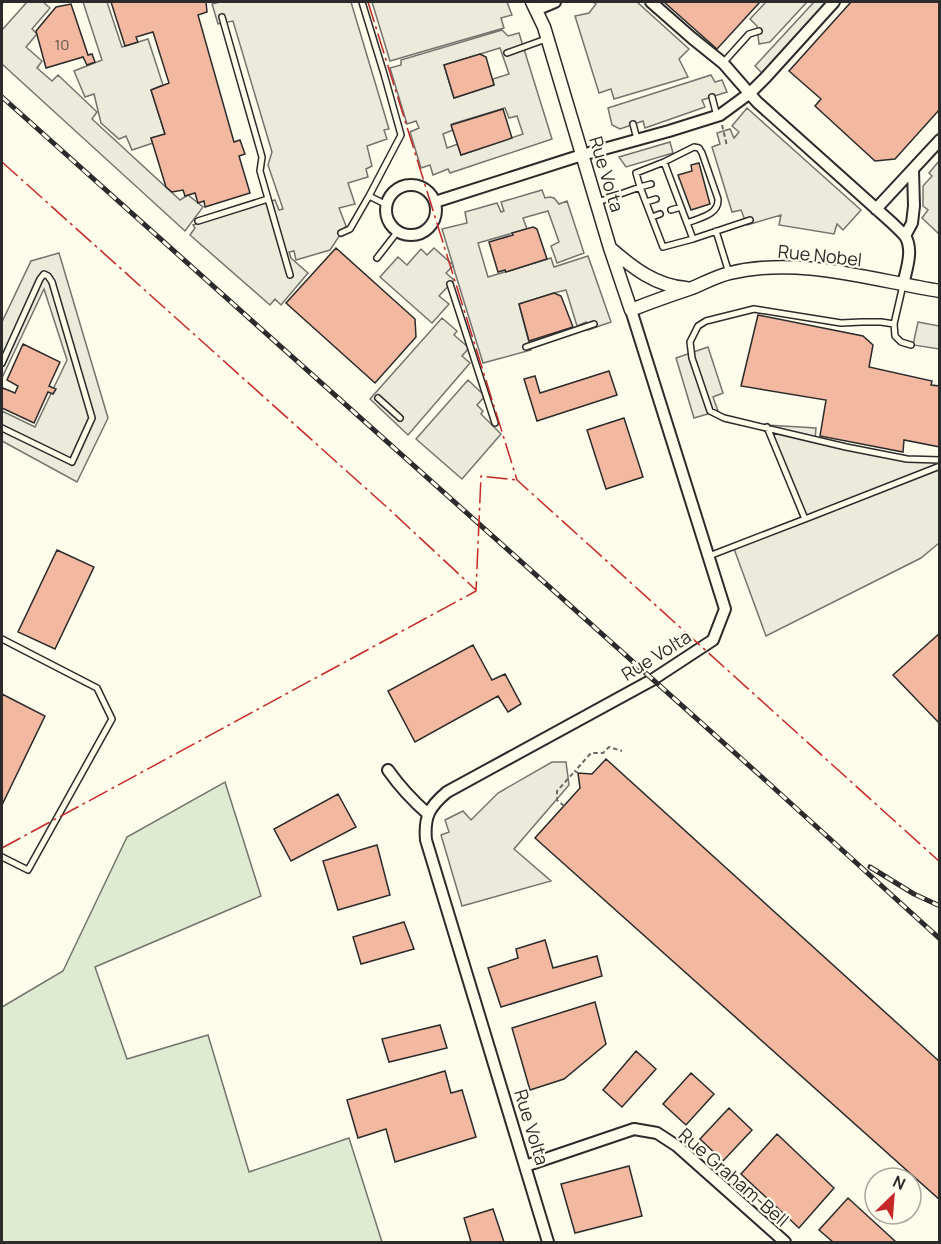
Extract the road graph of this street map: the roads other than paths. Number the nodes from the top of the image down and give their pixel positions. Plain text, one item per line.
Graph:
1 (362, 2) edge
2 (555, 2) edge
3 (651, 2) edge
4 (834, 2) edge
5 (534, 6) edge
6 (222, 17) dead end
7 (759, 31) dead end
8 (548, 38) junction
9 (507, 53) dead end
10 (723, 63) junction
11 (750, 93) junction
12 (712, 97) dead end
13 (718, 115) junction
14 (633, 124) dead end
15 (637, 139) junction
16 (939, 140) edge
17 (582, 155) junction
18 (664, 162) junction
19 (913, 170) junction
20 (651, 184) dead end
21 (640, 188) junction
22 (676, 193) junction
23 (667, 195) dead end
24 (369, 196) junction
25 (268, 199) junction
26 (656, 199) dead end
27 (435, 202) junction
28 (596, 202) junction
29 (646, 202) junction
30 (387, 205) junction
31 (681, 207) junction
32 (876, 209) junction
33 (671, 210) dead end
34 (660, 214) dead end
35 (652, 217) junction
36 (750, 220) dead end
37 (198, 221) dead end
38 (687, 223) junction
39 (398, 231) junction
40 (716, 231) junction
41 (341, 232) dead end
42 (905, 236) junction
43 (693, 239) junction
44 (610, 248) junction
45 (377, 258) dead end
46 (729, 273) junction
47 (290, 275) dead end
48 (450, 284) dead end
49 (903, 285) junction
50 (691, 288) junction
51 (939, 291) edge
52 (631, 310) junction
53 (594, 324) dead end
54 (894, 324) junction
55 (2, 345) edge
56 (911, 345) dead end
57 (526, 347) dead end
58 (8, 349) junction
59 (2, 363) edge
60 (378, 398) dead end
61 (400, 418) dead end
62 (495, 423) dead end
63 (767, 427) junction
64 (2, 428) edge
65 (939, 460) edge
66 (939, 466) edge
67 (805, 519) junction
68 (709, 556) junction
69 (2, 639) edge
70 (388, 770) dead end
71 (428, 814) junction
72 (2, 857) edge
73 (525, 1166) junction
74 (548, 1242) edge
75 (785, 1242) edge

1 - 24 lane
2 - 5 street
3 - 10 street
4 - 11 street
5 - 8 street, Rue Volta
6 - 25 lane
7 - 10 lane
8 - 9 lane
8 - 17 street, Rue Volta
10 - 11 street
11 - 13 street
11 - 32 street
12 - 13 lane
13 - 15 street
14 - 15 lane
15 - 17 street
16 - 19 street
17 - 27 street
17 - 28 street, Rue Volta
18 - 21 lane
18 - 22 lane
18 - 38 lane
19 - 32 street
19 - 42 street
20 - 21 lane
21 - 28 lane
21 - 29 lane
22 - 23 lane
22 - 31 lane
24 - 30 lane
24 - 41 lane
25 - 37 lane
25 - 47 lane
26 - 29 lane
27 - 30 street
27 - 39 street
28 - 44 street, Rue Volta
29 - 35 lane
30 - 39 street
31 - 33 lane
31 - 38 lane
32 - 42 street
34 - 35 lane
35 - 43 lane
36 - 40 lane
38 - 43 lane
39 - 45 lane
40 - 43 lane
40 - 46 lane
42 - 49 street
44 - 50 street
44 - 52 street, Rue Volta
46 - 49 street, Rue Nobel
46 - 50 street, Rue Nobel
48 - 62 lane
49 - 51 street, Rue Nobel
49 - 54 lane
50 - 52 street, Rue Nobel
52 - 68 street, Rue Volta
53 - 57 lane
54 - 56 lane
54 - 63 lane
55 - 58 lane
58 - 59 lane
58 - 64 lane
60 - 61 lane
63 - 65 lane
63 - 67 lane
66 - 67 lane
67 - 68 lane
68 - 71 street, Rue Volta
69 - 72 lane
70 - 71 street
71 - 73 street, Rue Volta
73 - 74 street, Rue Volta
73 - 75 street, Rue Graham-Bell

